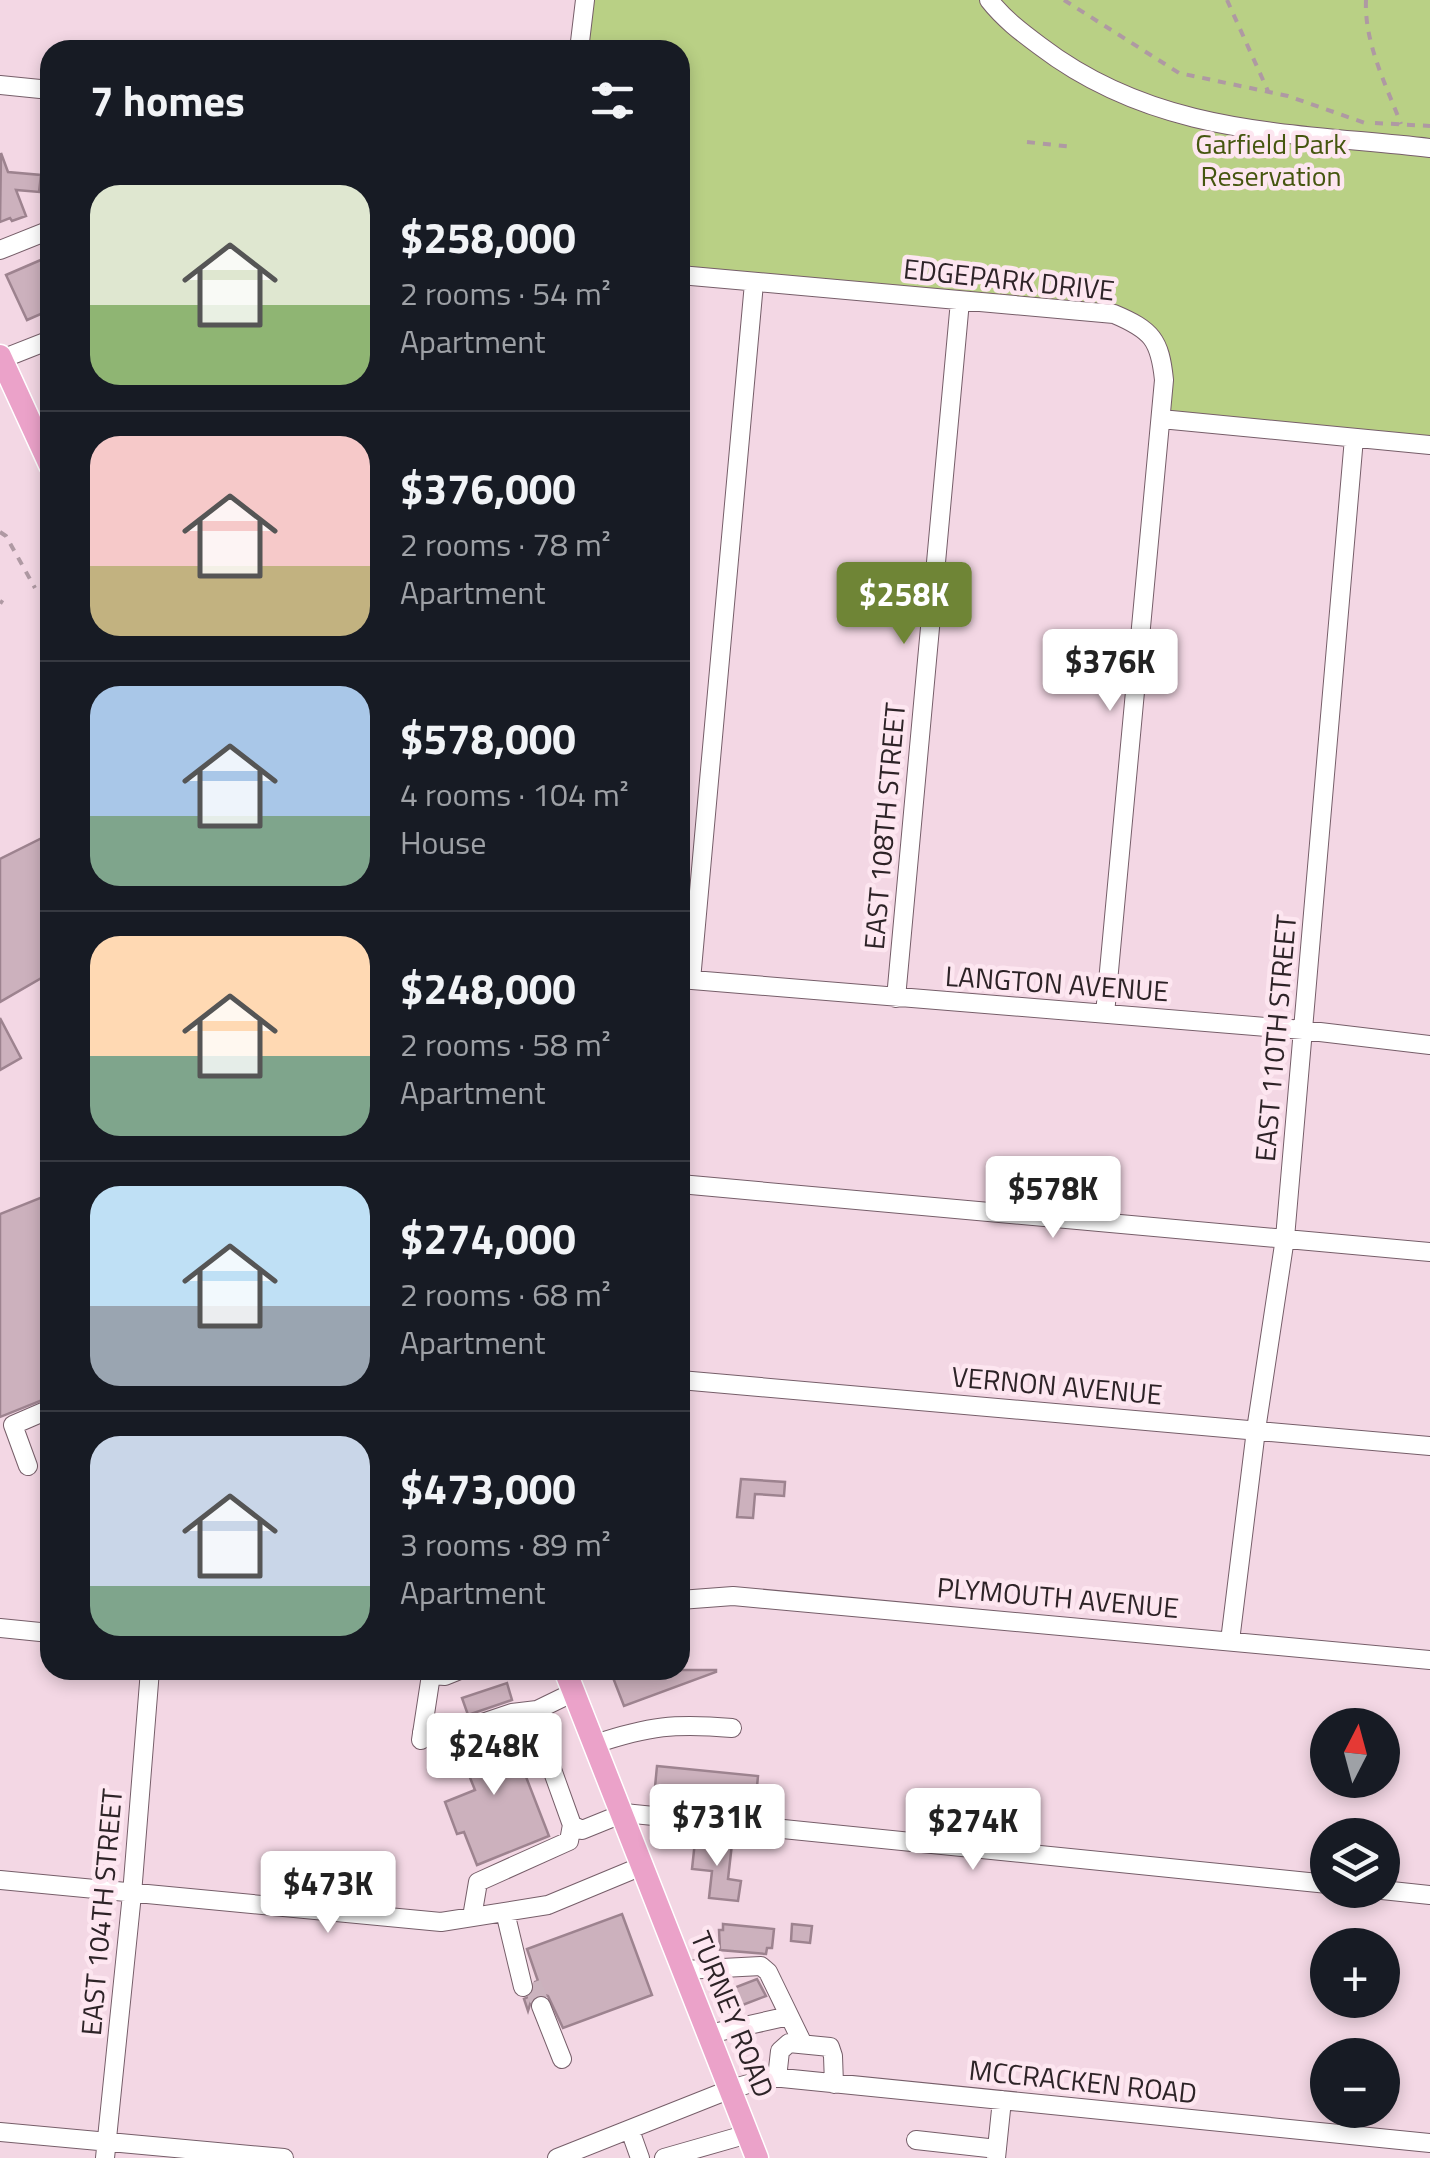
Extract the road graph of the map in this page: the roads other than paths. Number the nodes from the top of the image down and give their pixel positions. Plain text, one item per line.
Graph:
1 (585, 0) edge
2 (989, 0) edge
3 (581, 40) edge
4 (0, 85) edge
5 (40, 89) edge
6 (1430, 148) edge
7 (40, 234) edge
8 (0, 250) edge
9 (690, 276) edge
10 (754, 283) junction
11 (960, 300) junction
12 (40, 343) edge
13 (1, 357) edge
14 (1161, 419) junction
15 (1354, 438) junction
16 (40, 443) edge
17 (1430, 445) edge
18 (690, 939) edge
19 (690, 980) edge
20 (896, 998) junction
21 (1106, 1014) junction
22 (1303, 1030) junction
23 (1430, 1045) edge
24 (690, 1185) edge
25 (1285, 1238) junction
26 (1430, 1252) edge
27 (690, 1381) edge
28 (40, 1413) edge
29 (1256, 1430) junction
30 (1430, 1446) edge
31 (28, 1466) dead end
32 (690, 1599) edge
33 (0, 1628) edge
34 (40, 1632) edge
35 (1230, 1641) junction
36 (1430, 1660) edge
37 (149, 1680) edge
38 (427, 1680) edge
39 (569, 1680) edge
40 (574, 1692) junction
41 (537, 1710) junction
42 (732, 1728) dead end
43 (595, 1744) junction
44 (624, 1814) junction
45 (572, 1825) junction
46 (642, 1866) junction
47 (0, 1880) edge
48 (1310, 1882) edge
49 (1400, 1892) edge
50 (132, 1894) junction
51 (1430, 1894) edge
52 (508, 1911) junction
53 (472, 1917) junction
54 (684, 1970) junction
55 (528, 1985) tunnel mouth
56 (537, 2007) tunnel mouth
57 (790, 2016) junction
58 (710, 2034) junction
59 (803, 2044) junction
60 (558, 2061) dead end
61 (778, 2078) junction
62 (834, 2084) junction
63 (732, 2089) junction
64 (1002, 2100) junction
65 (630, 2130) junction
66 (0, 2132) edge
67 (748, 2134) junction
68 (916, 2140) dead end
69 (1430, 2143) edge
70 (106, 2150) edge
71 (708, 2152) edge
72 (996, 2154) edge
73 (284, 2158) edge
74 (556, 2158) edge
75 (640, 2158) edge
76 (664, 2158) edge
77 (757, 2158) edge

1 - 3 street
2 - 6 street
4 - 5 street
7 - 8 street
9 - 10 street, EDGEPARK DRIVE
10 - 11 street, EDGEPARK DRIVE
10 - 18 street
11 - 14 street, EDGEPARK DRIVE
11 - 20 street, EAST 108TH STREET
12 - 13 street
13 - 16 main road
14 - 15 street
14 - 21 street, EDGEPARK DRIVE
15 - 17 street
15 - 22 street, EAST 110TH STREET
19 - 20 street, LANGTON AVENUE
20 - 21 street, LANGTON AVENUE
21 - 22 street, LANGTON AVENUE
22 - 23 street, LANGTON AVENUE
22 - 25 street, EAST 110TH STREET
24 - 25 street
25 - 26 street
25 - 29 street, EAST 110TH STREET
27 - 29 street, VERNON AVENUE
28 - 31 street
29 - 30 street, VERNON AVENUE
29 - 35 street, EAST 110TH STREET
32 - 35 street, PLYMOUTH AVENUE
33 - 34 street
35 - 36 street, PLYMOUTH AVENUE
37 - 50 street, EAST 104TH STREET
38 - 41 street
39 - 40 main road, TURNEY ROAD
40 - 41 street
40 - 43 main road, TURNEY ROAD
41 - 45 street
42 - 43 street
43 - 44 main road, TURNEY ROAD
44 - 45 street
44 - 46 main road, TURNEY ROAD
44 - 48 street
45 - 53 street
46 - 52 street
46 - 54 main road, TURNEY ROAD
47 - 50 street
49 - 51 street
50 - 53 street
50 - 70 street, EAST 104TH STREET
52 - 53 street
52 - 55 street
54 - 57 street
54 - 58 main road, TURNEY ROAD
56 - 60 street
57 - 58 street
57 - 59 street
58 - 63 main road, TURNEY ROAD
59 - 61 street
59 - 62 street
61 - 62 street, MCCRACKEN ROAD
61 - 63 street, MCCRACKEN ROAD
62 - 64 street, MCCRACKEN ROAD
63 - 65 street, MCCRACKEN ROAD
63 - 67 main road, TURNEY ROAD
64 - 69 street, MCCRACKEN ROAD
64 - 72 street
65 - 74 street, MCCRACKEN ROAD
65 - 75 street
66 - 70 street
67 - 71 street
67 - 77 main road, TURNEY ROAD
68 - 72 street
70 - 73 street
71 - 76 street

